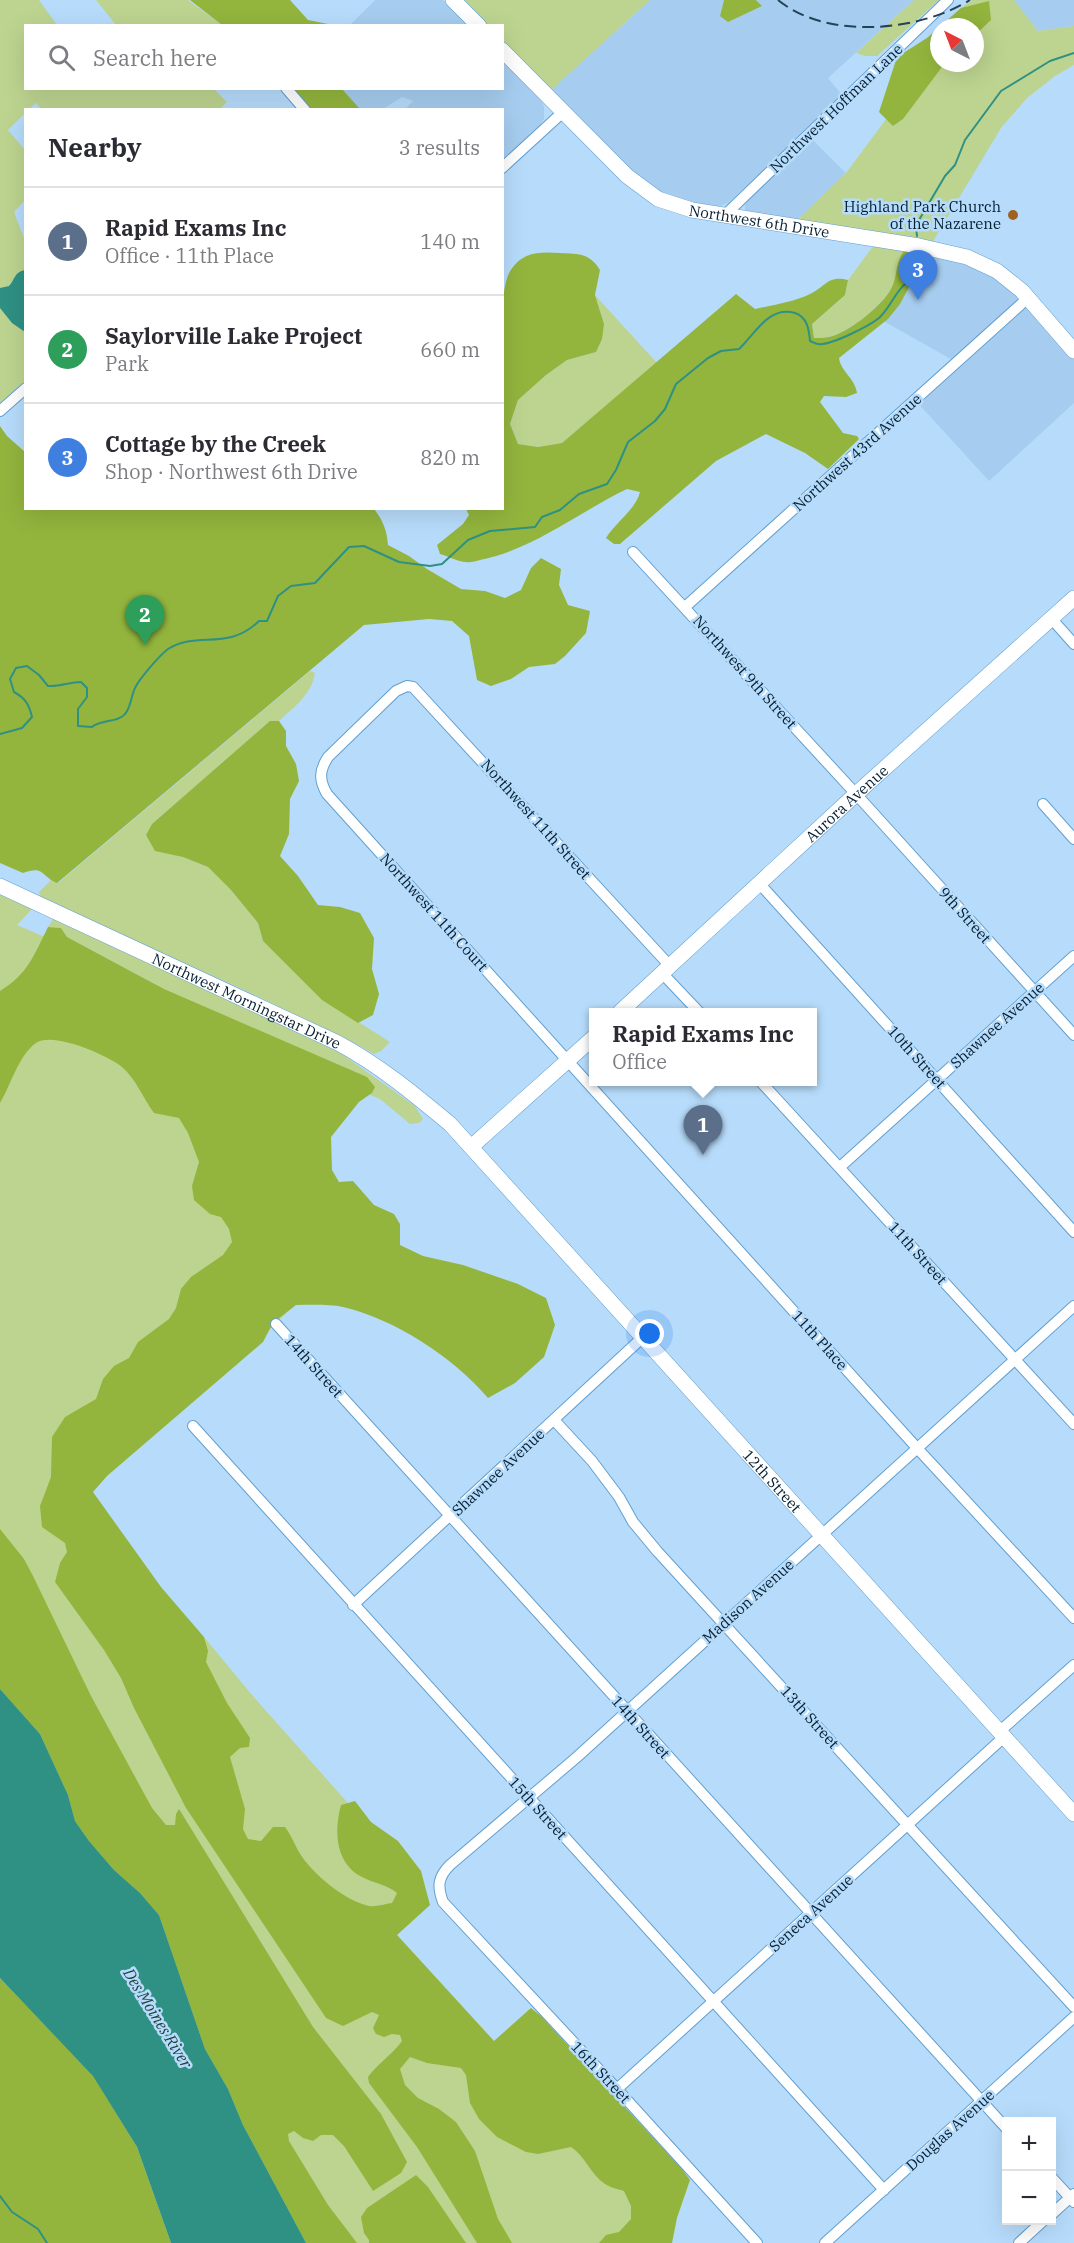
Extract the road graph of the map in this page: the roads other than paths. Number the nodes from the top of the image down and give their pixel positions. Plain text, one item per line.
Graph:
1 (453, 0) edge
2 (948, 0) edge
3 (477, 24) edge
4 (504, 52) edge
5 (288, 90) edge
6 (303, 108) edge
7 (563, 112) junction
8 (504, 166) edge
9 (724, 216) junction
10 (1029, 297) junction
11 (1074, 351) edge
12 (24, 390) edge
13 (0, 411) edge
14 (633, 552) dead end
15 (1074, 598) edge
16 (685, 607) junction
17 (1051, 618) junction
18 (1074, 644) edge
19 (328, 757) joint
20 (856, 794) junction
21 (1043, 804) dead end
22 (1074, 839) edge
23 (759, 883) junction
24 (0, 886) edge
25 (1074, 956) edge
26 (666, 970) junction
27 (1034, 991) junction
28 (624, 1008) edge
29 (696, 1008) edge
30 (1074, 1035) edge
31 (589, 1041) edge
32 (568, 1060) junction
33 (937, 1079) junction
34 (589, 1083) edge
35 (591, 1086) edge
36 (765, 1086) edge
37 (471, 1147) junction
38 (840, 1167) junction
39 (1074, 1232) edge
40 (1074, 1306) edge
41 (276, 1324) dead end
42 (642, 1338) junction
43 (1015, 1359) junction
44 (554, 1420) junction
45 (1074, 1424) edge
46 (193, 1426) dead end
47 (917, 1448) junction
48 (450, 1516) junction
49 (820, 1536) junction
50 (353, 1605) junction
51 (1074, 1618) edge
52 (724, 1623) junction
53 (1074, 1665) edge
54 (626, 1711) junction
55 (1002, 1734) junction
56 (528, 1798) junction
57 (1074, 1814) edge
58 (908, 1825) junction
59 (442, 1902) joint
60 (811, 1913) junction
61 (713, 2002) junction
62 (1074, 2007) edge
63 (1074, 2017) edge
64 (617, 2089) junction
65 (982, 2101) junction
66 (1002, 2124) edge
67 (1056, 2182) edge
68 (884, 2190) junction
69 (1072, 2198) edge
70 (1056, 2211) edge
71 (1039, 2225) edge
72 (757, 2243) edge
73 (825, 2243) edge
74 (1019, 2243) edge

1 - 3 main road
2 - 9 street, Northwest Hoffman Lane
4 - 7 main road, Northwest 6th Drive
5 - 6 street
7 - 8 street
7 - 9 main road, Northwest 6th Drive
9 - 10 main road, Northwest 6th Drive
10 - 11 main road, Northwest 6th Drive
10 - 16 street, Northwest 43rd Avenue
12 - 13 street
14 - 16 street, Northwest 9th Street
15 - 17 main road, Aurora Avenue
16 - 20 street, Northwest 9th Street
17 - 18 street
17 - 20 main road, Aurora Avenue
19 - 26 street, Northwest 11th Street
19 - 32 street, Northwest 11th Court
20 - 23 main road, Aurora Avenue
20 - 27 street, 9th Street
21 - 22 street
23 - 26 main road, Aurora Avenue
23 - 33 street, 10th Street
24 - 37 main road, Northwest Morningstar Drive
25 - 27 street, Shawnee Avenue
26 - 28 main road, Aurora Avenue
26 - 29 street
27 - 30 street, 9th Street
27 - 33 street, Shawnee Avenue
31 - 32 main road
32 - 34 street, 11th Place
32 - 37 main road
33 - 38 street, Shawnee Avenue
33 - 39 street, 10th Street
35 - 47 street, 11th Place
36 - 38 street, 11th Street
37 - 42 main road, 12th Street
38 - 43 street, 11th Street
40 - 43 street, Madison Avenue
41 - 48 street, 14th Street
42 - 44 street, Shawnee Avenue
42 - 49 main road, 12th Street
43 - 45 street, 11th Street
43 - 47 street, Madison Avenue
44 - 48 street, Shawnee Avenue
44 - 52 street, 13th Street
46 - 50 street, 15th Street
47 - 49 street, Madison Avenue
47 - 51 street, 11th Place
48 - 50 street, Shawnee Avenue
48 - 54 street, 14th Street
49 - 52 street, Madison Avenue
49 - 55 main road, 12th Street
50 - 56 street, 15th Street
52 - 54 street, Madison Avenue
52 - 58 street, 13th Street
53 - 55 street, Seneca Avenue
54 - 56 street, Madison Avenue
54 - 60 street, 14th Street
55 - 57 main road, 12th Street
55 - 58 street, Seneca Avenue
56 - 59 street, Madison Avenue
56 - 61 street, 15th Street
58 - 60 street, Seneca Avenue
58 - 62 street, 13th Street
59 - 64 street, 16th Street
60 - 61 street, Seneca Avenue
60 - 65 street, 14th Street
61 - 64 street, Seneca Avenue
61 - 68 street, 15th Street
63 - 65 street, Douglas Avenue
64 - 72 street, 16th Street
65 - 66 street, 14th Street
65 - 68 street, Douglas Avenue
67 - 69 street
68 - 73 street, Douglas Avenue
69 - 70 street
71 - 74 street

